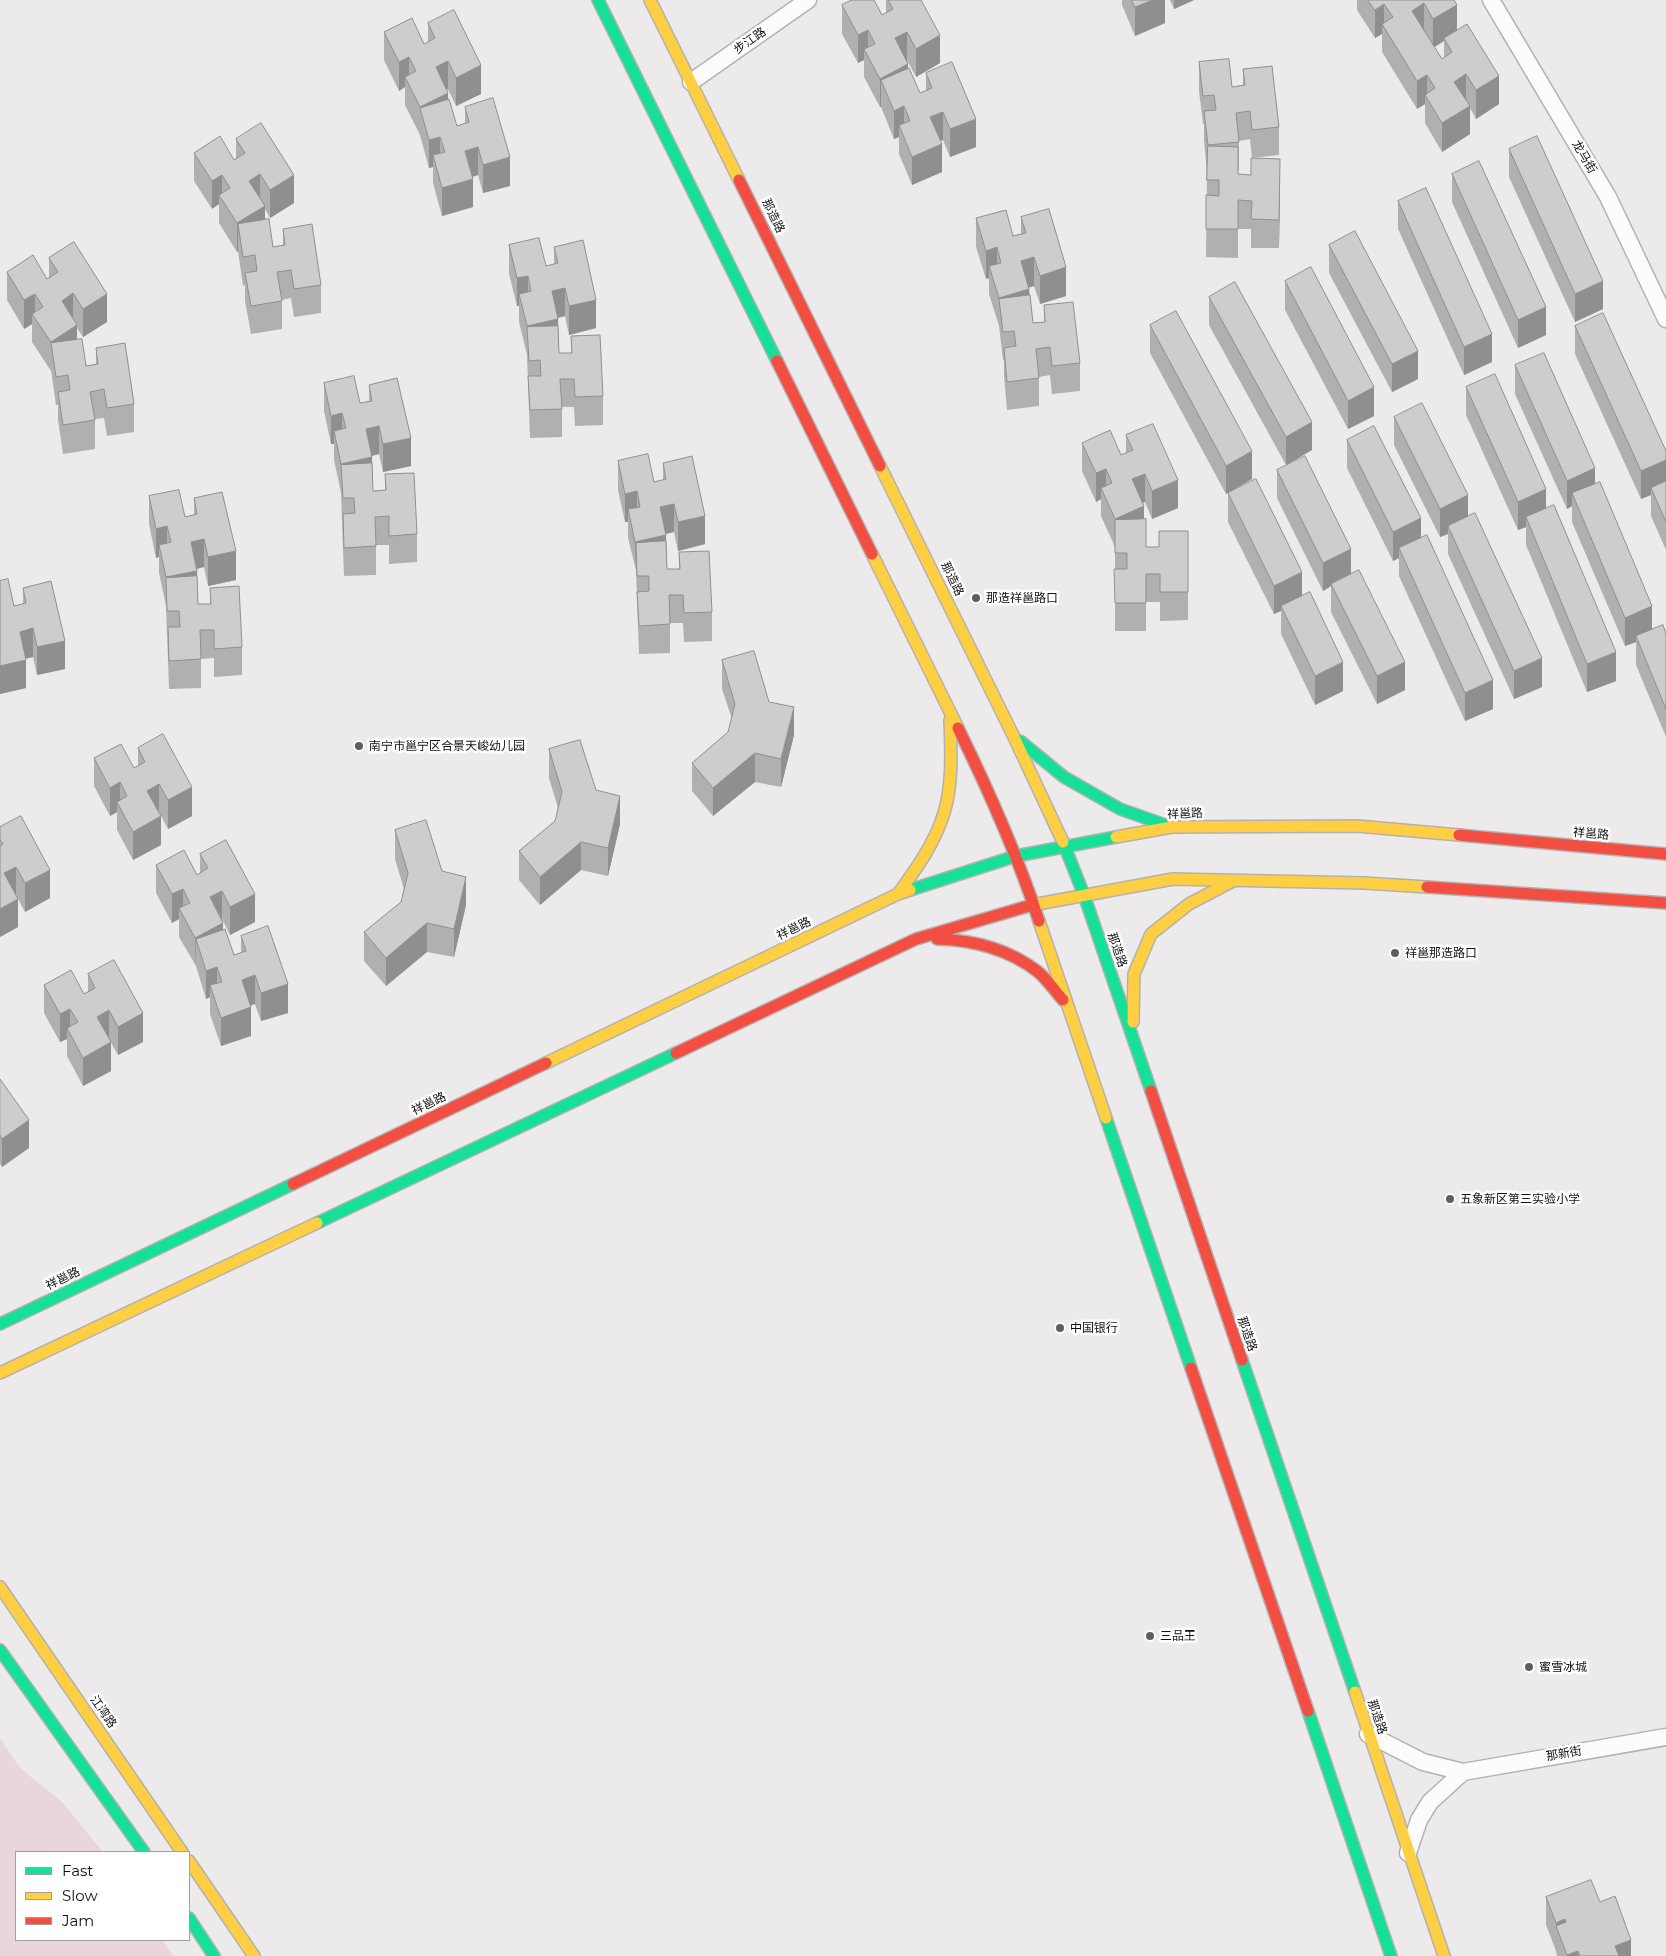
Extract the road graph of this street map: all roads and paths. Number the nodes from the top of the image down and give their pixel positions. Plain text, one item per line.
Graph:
1 (598, 0) edge
2 (650, 0) edge
3 (808, 0) edge
4 (1490, 0) edge
5 (691, 82) junction
6 (1666, 319) edge
7 (950, 712) junction
8 (1013, 735) junction
9 (1172, 828) junction
10 (1065, 846) junction
11 (1666, 854) edge
12 (1016, 856) junction
13 (1236, 879) junction
14 (898, 894) junction
15 (1084, 895) junction
16 (1666, 903) edge
17 (1034, 905) junction
18 (916, 939) junction
19 (1068, 1006) junction
20 (1132, 1038) junction
21 (30, 1310) junction
22 (0, 1314) edge
23 (0, 1324) edge
24 (13, 1367) junction
25 (0, 1373) edge
26 (0, 1383) edge
27 (0, 1587) edge
28 (0, 1650) edge
29 (1368, 1734) junction
30 (1666, 1737) edge
31 (1463, 1772) junction
32 (143, 1851) edge
33 (181, 1851) edge
34 (1408, 1853) junction
35 (190, 1862) edge
36 (190, 1920) edge
37 (214, 1956) edge
38 (254, 1956) edge
39 (1391, 1956) edge
40 (1444, 1956) edge

1 - 7 street
2 - 5 street, 那造路
3 - 5 street, 步江路
4 - 6 street, 龙马街
5 - 8 street, 那造路
7 - 12 street
7 - 14 street
8 - 9 street
8 - 10 street, 那造路
9 - 10 street, 祥邕路
9 - 11 street, 祥邕路
10 - 12 street, 祥邕路
10 - 15 street, 那造路
12 - 14 street, 祥邕路
12 - 17 street
13 - 15 street
13 - 16 street
13 - 20 street
14 - 21 street, 祥邕路
15 - 17 street
15 - 20 street, 那造路
17 - 18 street
17 - 19 street
18 - 19 street
18 - 24 street
19 - 39 street
20 - 29 street, 那造路
21 - 22 street
21 - 23 street, 祥邕路
24 - 25 street
24 - 26 street
27 - 33 street, 江湾路
28 - 32 street
29 - 31 street
29 - 34 street, 那造路
30 - 31 street, 那新街
31 - 34 street
34 - 40 street, 那造路
35 - 38 street
36 - 37 street

